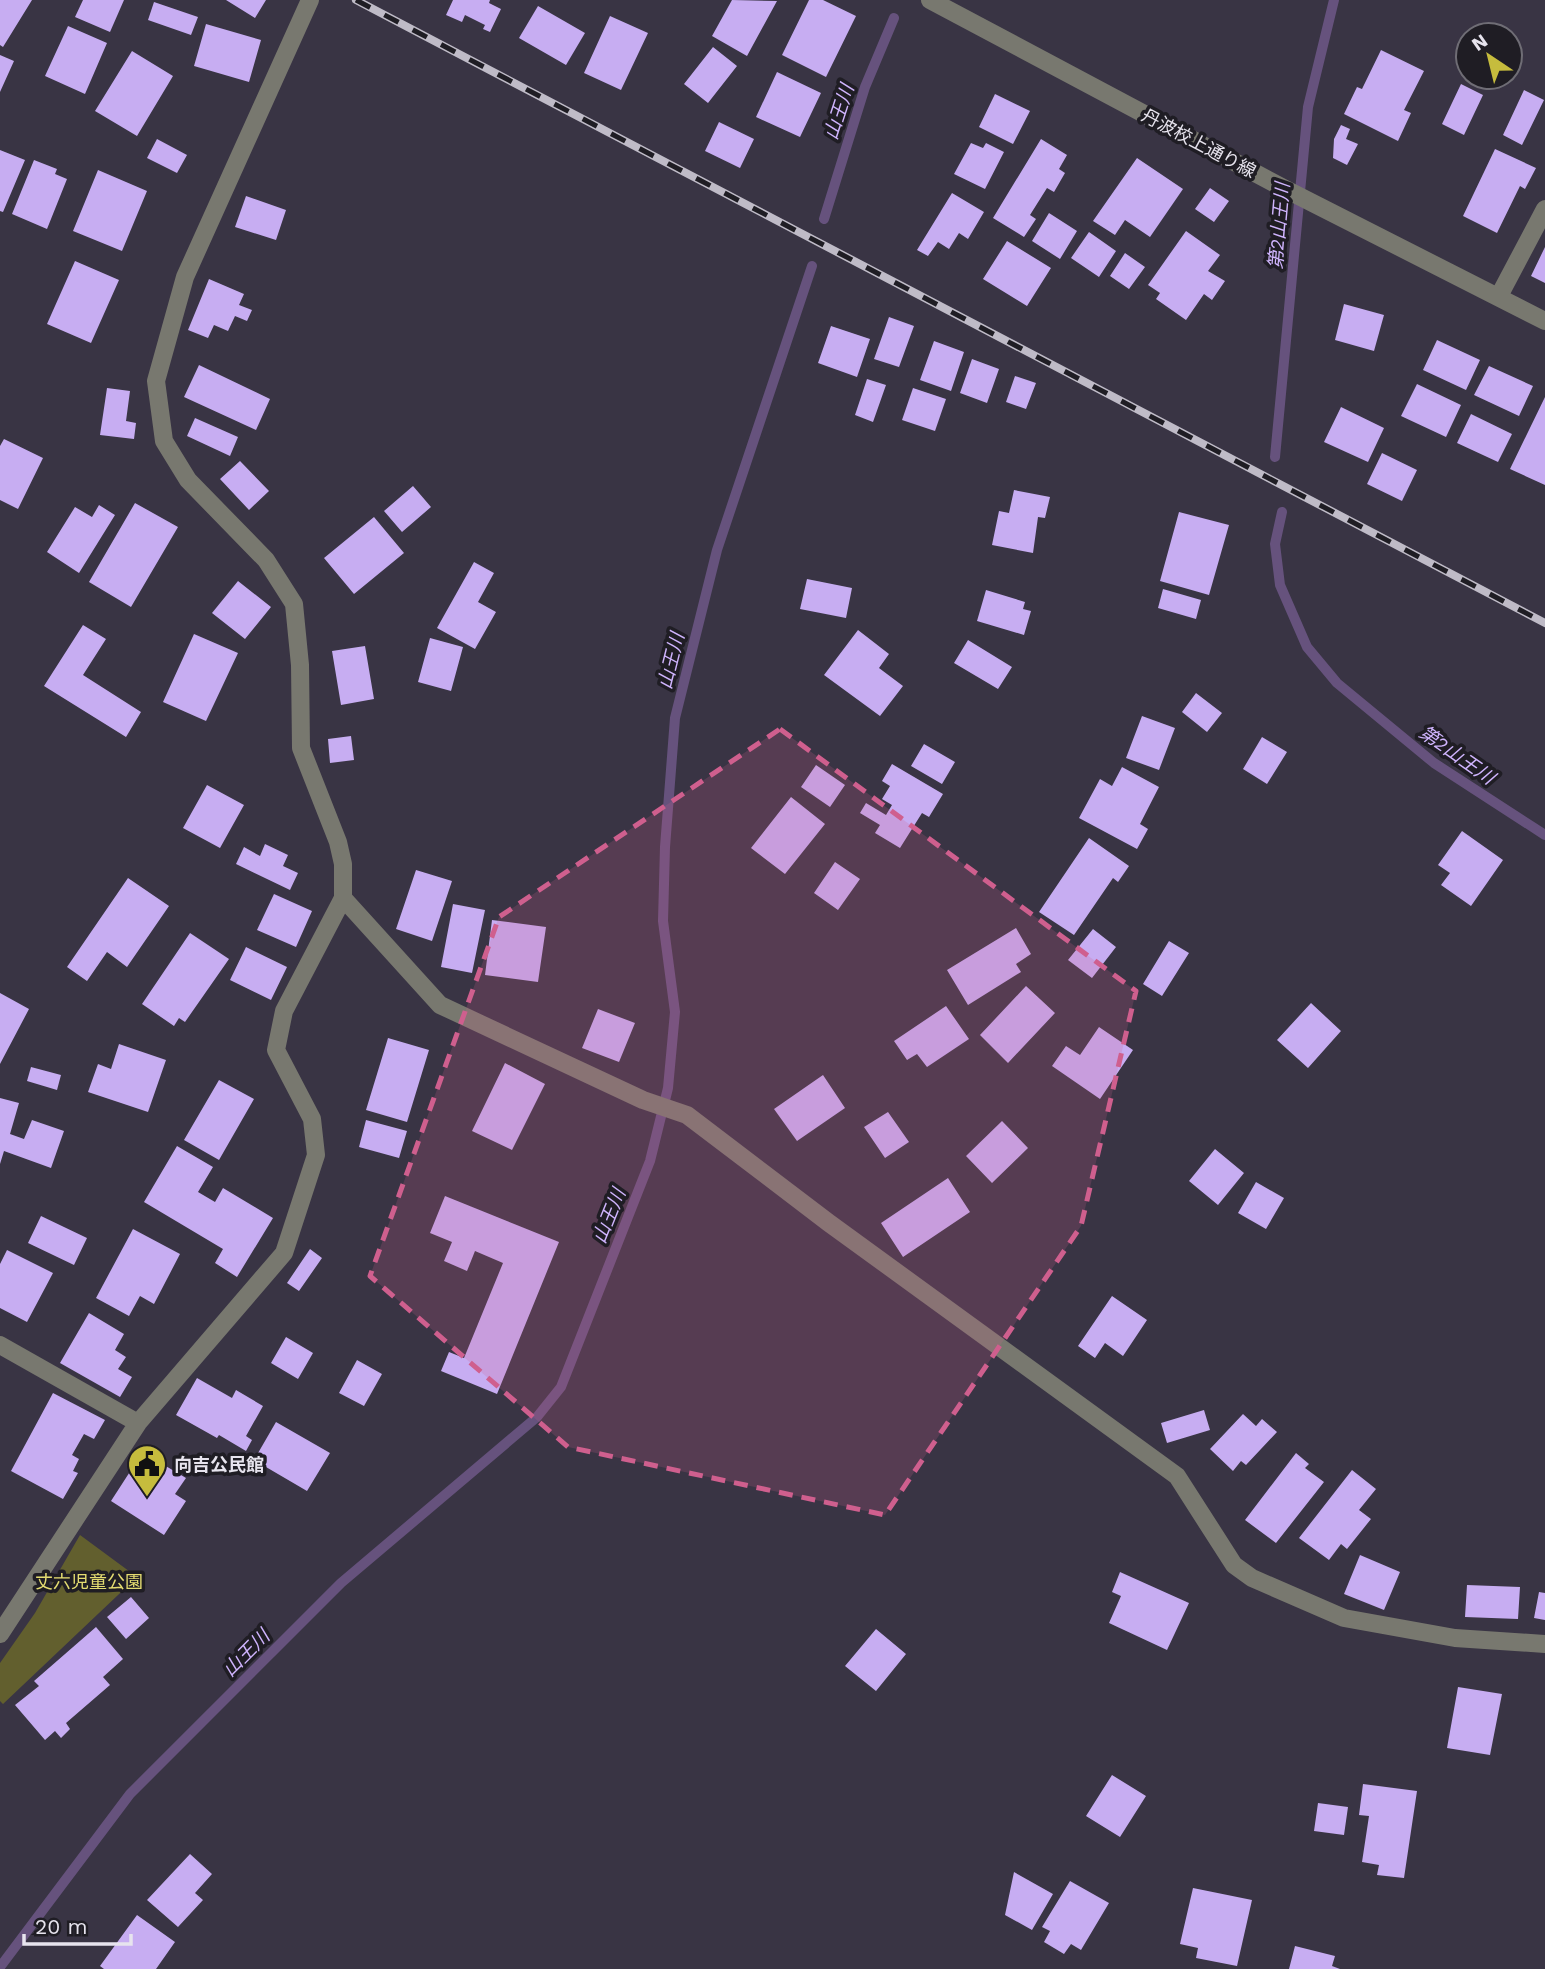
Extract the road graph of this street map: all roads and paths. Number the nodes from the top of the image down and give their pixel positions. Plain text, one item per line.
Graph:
1 (310, 0) edge
2 (934, 1) edge
3 (1545, 209) edge
4 (1499, 296) junction
5 (1545, 321) edge
6 (344, 898) junction
7 (0, 1345) edge
8 (138, 1423) junction
9 (0, 1634) edge
10 (1545, 1644) edge

1 - 6 street
2 - 4 street, 丹波校上通り線
3 - 4 street
4 - 5 street, 丹波校上通り線
6 - 8 street
6 - 10 street
7 - 8 street
8 - 9 street

